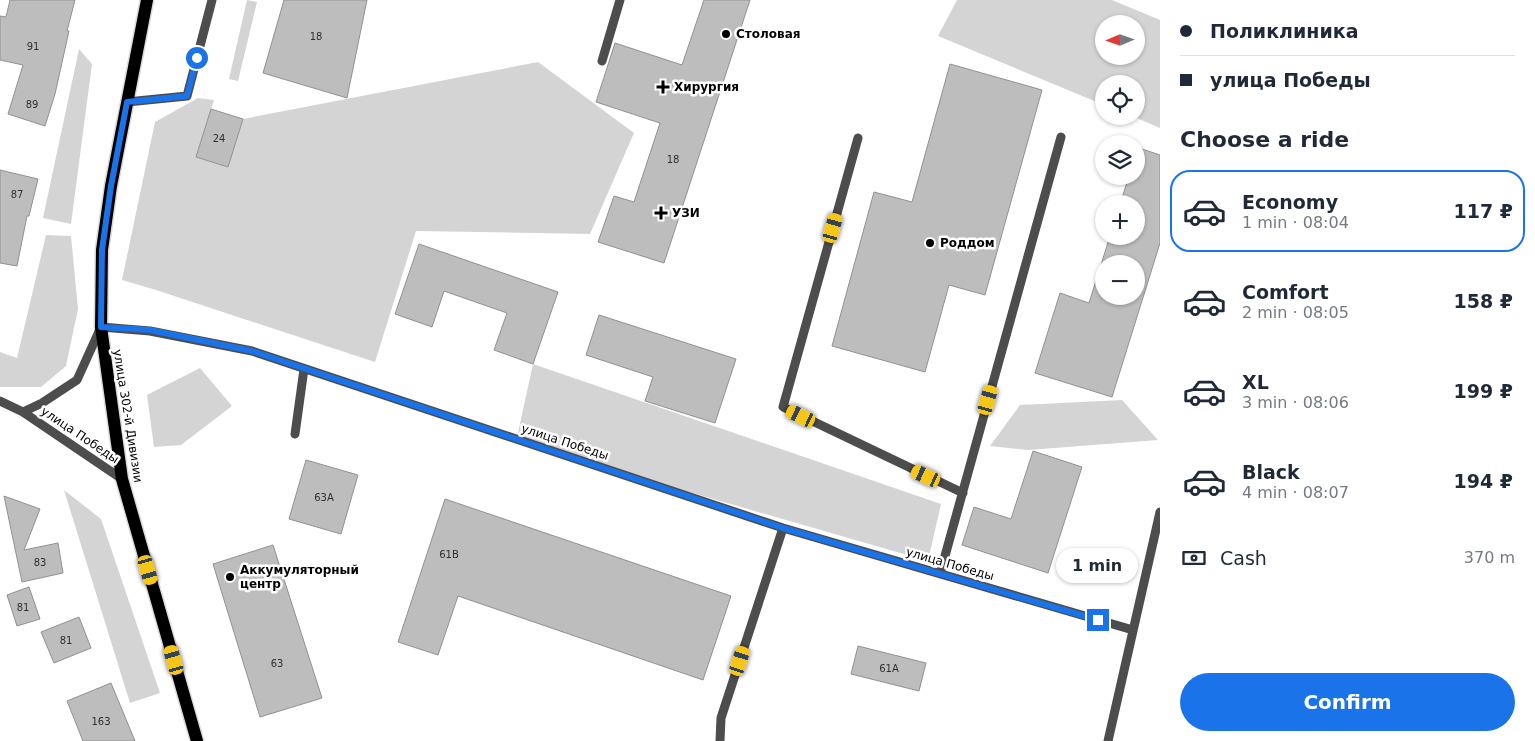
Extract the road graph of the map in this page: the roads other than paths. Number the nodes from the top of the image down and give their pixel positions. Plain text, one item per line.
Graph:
1 (147, 0) edge
2 (212, 0) edge
3 (620, 0) edge
4 (602, 61) dead end
5 (127, 102) junction
6 (1061, 137) dead end
7 (858, 138) dead end
8 (101, 327) junction
9 (304, 368) junction
10 (0, 401) edge
11 (24, 412) junction
12 (295, 434) dead end
13 (122, 479) junction
14 (962, 493) junction
15 (1160, 512) edge
16 (783, 528) junction
17 (940, 574) junction
18 (1133, 630) junction
19 (197, 741) edge
20 (720, 741) edge
21 (1108, 741) edge

1 - 5 main road, улица 302-й Дивизии
2 - 5 street
3 - 4 street
5 - 8 main road, улица 302-й Дивизии
6 - 14 street
7 - 14 street
8 - 9 street, улица Победы
8 - 11 street, улица Победы
8 - 13 main road, улица 302-й Дивизии
9 - 12 street
9 - 16 street, улица Победы
10 - 11 street, улица Победы
11 - 13 street, улица Победы
13 - 19 main road, улица 302-й Дивизии
14 - 17 street
15 - 18 street
16 - 17 street, улица Победы
16 - 20 street
17 - 18 street, улица Победы
18 - 21 street

